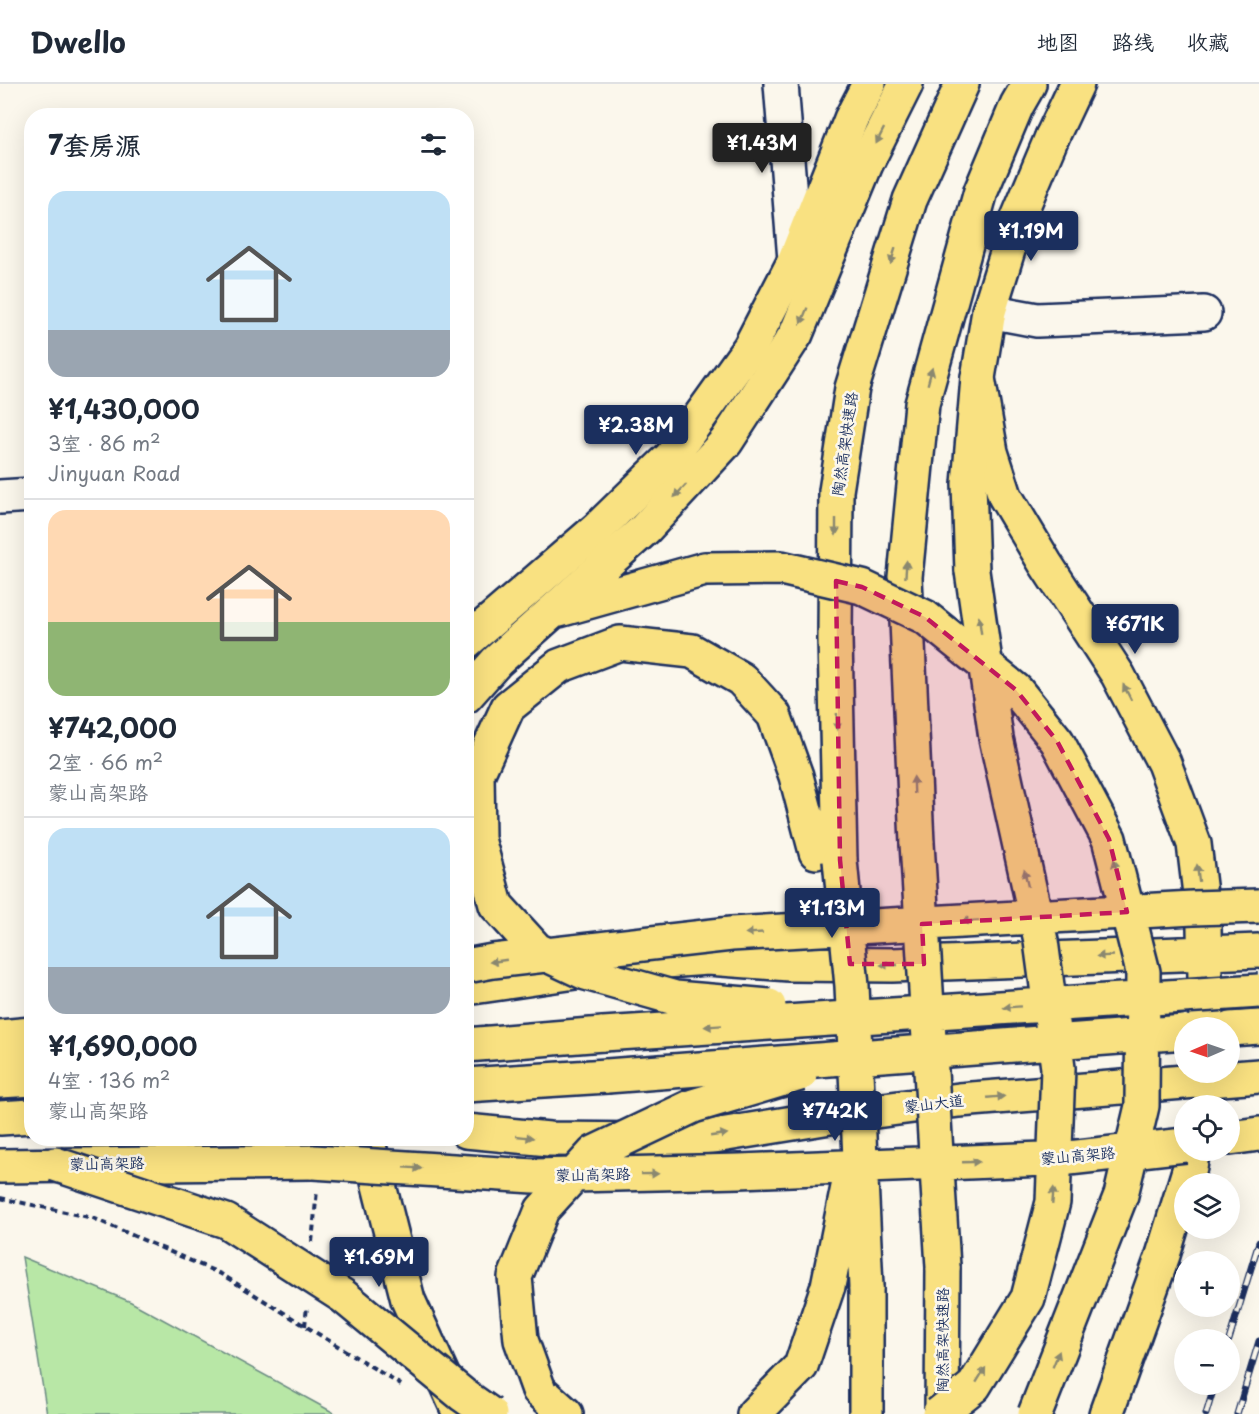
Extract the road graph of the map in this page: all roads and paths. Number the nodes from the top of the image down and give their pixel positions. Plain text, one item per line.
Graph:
1 (781, 84) edge
2 (869, 84) edge
3 (906, 84) edge
4 (962, 84) edge
5 (1029, 84) edge
6 (1077, 84) edge
7 (795, 260) junction
8 (989, 311) junction
9 (1204, 313) dead end
10 (978, 378) junction
11 (24, 496) edge
12 (0, 497) edge
13 (553, 612) junction
14 (474, 635) edge
15 (474, 687) edge
16 (828, 856) junction
17 (1259, 906) edge
18 (1259, 951) edge
19 (1206, 952) junction
20 (474, 964) edge
21 (474, 987) edge
22 (1259, 991) edge
23 (872, 1016) junction
24 (1206, 1017) edge
25 (1259, 1027) edge
26 (1240, 1028) edge
27 (1174, 1033) edge
28 (24, 1035) edge
29 (0, 1037) edge
30 (474, 1044) edge
31 (867, 1055) junction
32 (24, 1057) edge
33 (0, 1059) edge
34 (1259, 1076) edge
35 (24, 1080) edge
36 (0, 1081) edge
37 (474, 1084) edge
38 (1204, 1086) edge
39 (24, 1116) edge
40 (0, 1118) edge
41 (474, 1132) edge
42 (24, 1133) edge
43 (1259, 1134) edge
44 (0, 1135) edge
45 (858, 1136) junction
46 (1240, 1137) edge
47 (369, 1146) edge
48 (1174, 1146) edge
49 (1190, 1161) edge
50 (55, 1164) junction
51 (0, 1166) edge
52 (317, 1185) dead end
53 (0, 1198) edge
54 (312, 1244) dead end
55 (307, 1303) dead end
56 (305, 1326) junction
57 (407, 1389) dead end
58 (460, 1414) edge
59 (490, 1414) edge
60 (566, 1414) edge
61 (754, 1414) edge
62 (866, 1414) edge
63 (940, 1414) edge
64 (1035, 1414) edge
65 (1106, 1414) edge

1 - 7 street
2 - 7 main road
3 -> 13 main road
4 -> 16 main road, 陶然高架快速路
63 -> 5 main road, 陶然高架快速路, bridge
6 - 8 main road
7 - 14 main road
8 - 9 street
8 - 10 main road
19 -> 10 main road
63 -> 10 main road, bridge
11 - 12 street
13 - 15 main road
64 -> 13 main road, bridge
16 - 23 main road, bridge
16 - 45 main road, bridge
17 -> 20 main road, bridge
18 - 19 main road
19 -> 21 main road
19 - 24 main road
22 -> 23 main road, bridge
23 -> 30 main road, bridge
25 - 26 main road
27 - 31 main road, bridge
28 - 29 main road
31 - 37 main road, bridge
31 - 60 main road, bridge
32 - 33 main road
34 - 38 main road, 蒙山大道
35 - 36 main road
41 -> 38 main road, 蒙山大道
39 - 40 main road
42 - 44 main road
43 - 46 main road
45 - 61 main road, bridge
45 - 62 main road, bridge
47 - 58 main road
50 -> 48 main road, 蒙山高架路, bridge
49 - 65 main road
50 - 51 main road, 蒙山高架路
50 - 59 main road, bridge
52 - 54 path
53 - 56 path
55 - 56 path
56 - 57 path

